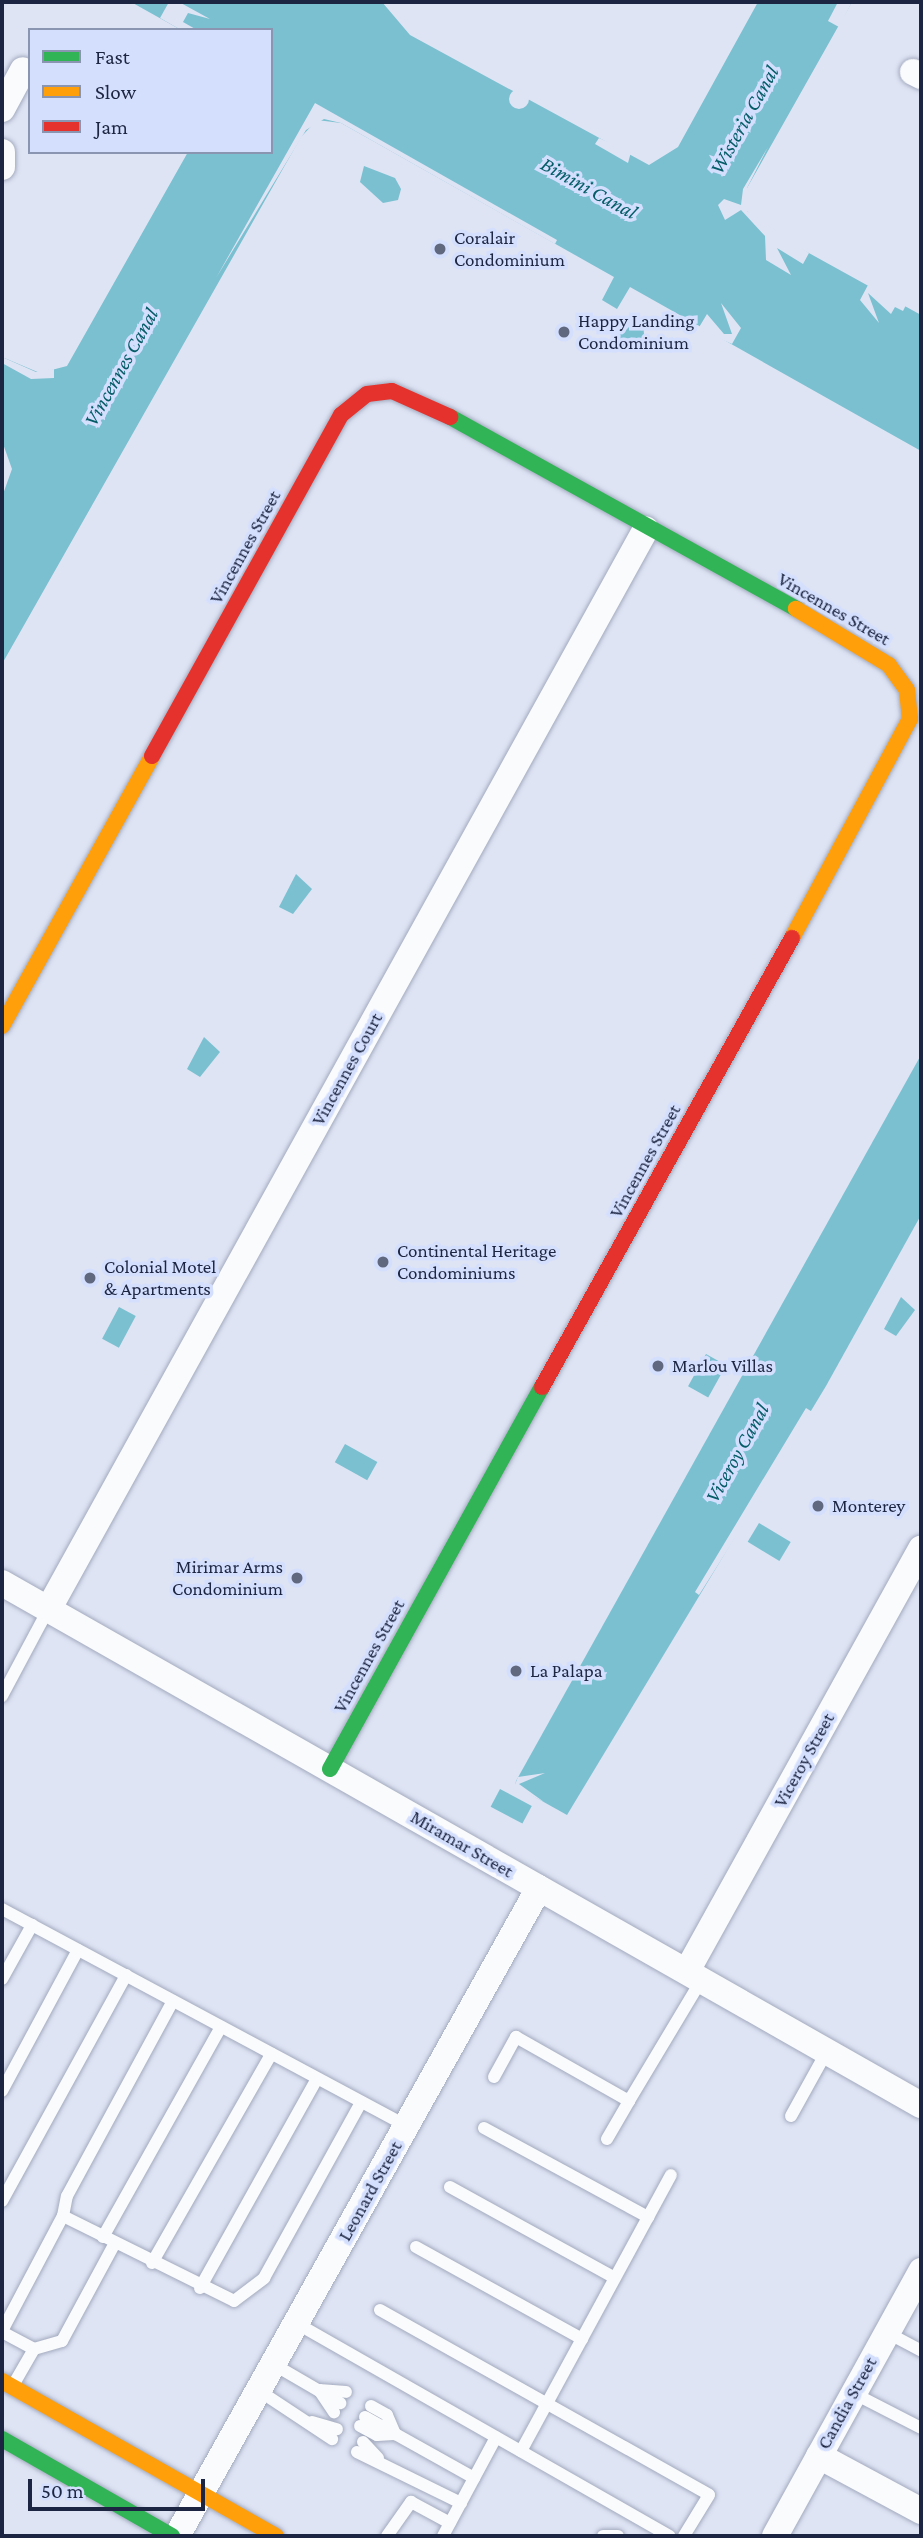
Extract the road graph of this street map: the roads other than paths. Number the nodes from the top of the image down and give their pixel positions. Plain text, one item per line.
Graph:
1 (23, 70) dead end
2 (2, 109) edge
3 (2, 152) edge
4 (2, 167) edge
5 (646, 529) junction
6 (2, 1026) edge
7 (921, 1549) edge
8 (2, 1583) edge
9 (48, 1610) junction
10 (2, 1696) edge
11 (330, 1769) junction
12 (539, 1888) junction
13 (2, 1909) edge
14 (32, 1925) junction
15 (78, 1950) junction
16 (125, 1975) junction
17 (694, 1975) junction
18 (2, 1979) edge
19 (173, 2001) junction
20 (221, 2027) junction
21 (827, 2051) junction
22 (271, 2054) junction
23 (494, 2077) dead end
24 (317, 2079) junction
25 (2, 2091) edge
26 (629, 2101) junction
27 (360, 2102) junction
28 (921, 2105) edge
29 (791, 2116) dead end
30 (406, 2126) junction
31 (484, 2128) dead end
32 (607, 2140) dead end
33 (671, 2175) dead end
34 (450, 2187) dead end
35 (2, 2201) edge
36 (63, 2216) junction
37 (648, 2217) junction
38 (109, 2240) junction
39 (415, 2247) dead end
40 (152, 2263) junction
41 (921, 2271) edge
42 (615, 2278) junction
43 (200, 2288) junction
44 (380, 2311) dead end
45 (296, 2323) junction
46 (2, 2331) edge
47 (886, 2332) junction
48 (582, 2339) junction
49 (34, 2349) junction
50 (921, 2351) edge
51 (273, 2364) junction
52 (7, 2384) edge
53 (258, 2390) junction
54 (319, 2390) junction
55 (853, 2393) junction
56 (547, 2404) junction
57 (921, 2428) edge
58 (334, 2434) dead end
59 (395, 2434) junction
60 (496, 2437) junction
61 (2, 2439) edge
62 (360, 2447) dead end
63 (521, 2451) junction
64 (819, 2456) junction
65 (474, 2478) junction
66 (201, 2494) junction
67 (461, 2503) junction
68 (921, 2511) edge
69 (450, 2523) junction
70 (174, 2536) edge
71 (276, 2536) edge
72 (387, 2536) edge
73 (443, 2536) edge
74 (603, 2536) edge
75 (618, 2536) edge
76 (669, 2536) edge
77 (684, 2536) edge
78 (775, 2536) edge

1 - 2 street
3 - 4 street
5 - 6 street, Vincennes Street
5 - 9 street, Vincennes Court
5 - 11 street, Vincennes Street
7 - 17 street, Viceroy Street
8 - 9 street, Miramar Street
9 - 10 lane
9 - 11 street, Miramar Street
11 - 12 street, Miramar Street
12 - 17 street, Miramar Street
12 - 30 street, Leonard Street
13 - 14 lane
14 - 15 lane
14 - 18 lane
15 - 16 lane
15 - 25 lane
16 - 19 lane
16 - 35 lane
17 - 21 street, Miramar Street
17 - 26 lane
19 - 20 lane
19 - 36 lane
20 - 22 lane
20 - 38 lane
21 - 28 street, Miramar Street
21 - 29 lane
22 - 24 lane
22 - 40 lane
23 - 26 lane
24 - 27 lane
24 - 43 lane
26 - 32 lane
27 - 30 lane
27 - 43 lane
30 - 45 street, Leonard Street
31 - 37 lane
33 - 37 lane
34 - 42 lane
36 - 38 lane
36 - 46 lane
37 - 42 lane
38 - 40 lane
38 - 49 lane
39 - 48 lane
40 - 43 lane
41 - 47 street, Candia Street
42 - 48 lane
44 - 56 lane
45 - 51 street, Leonard Street
45 - 60 lane
46 - 49 lane
47 - 50 lane
47 - 55 street, Candia Street
48 - 56 lane
49 - 52 lane
51 - 53 street, Leonard Street
51 - 54 lane
52 - 66 street
53 - 58 lane
53 - 66 street, Leonard Street
54 - 54 lane
55 - 57 lane
55 - 64 street, Candia Street
56 - 63 lane
56 - 77 lane
59 - 59 lane
59 - 65 lane
60 - 63 lane
60 - 65 lane
61 - 70 street
62 - 67 lane
63 - 76 lane
64 - 68 street
64 - 78 street, Candia Street
65 - 67 lane
66 - 70 street, Leonard Street
66 - 71 street
67 - 69 lane
69 - 72 lane
69 - 73 lane
74 - 75 lane

